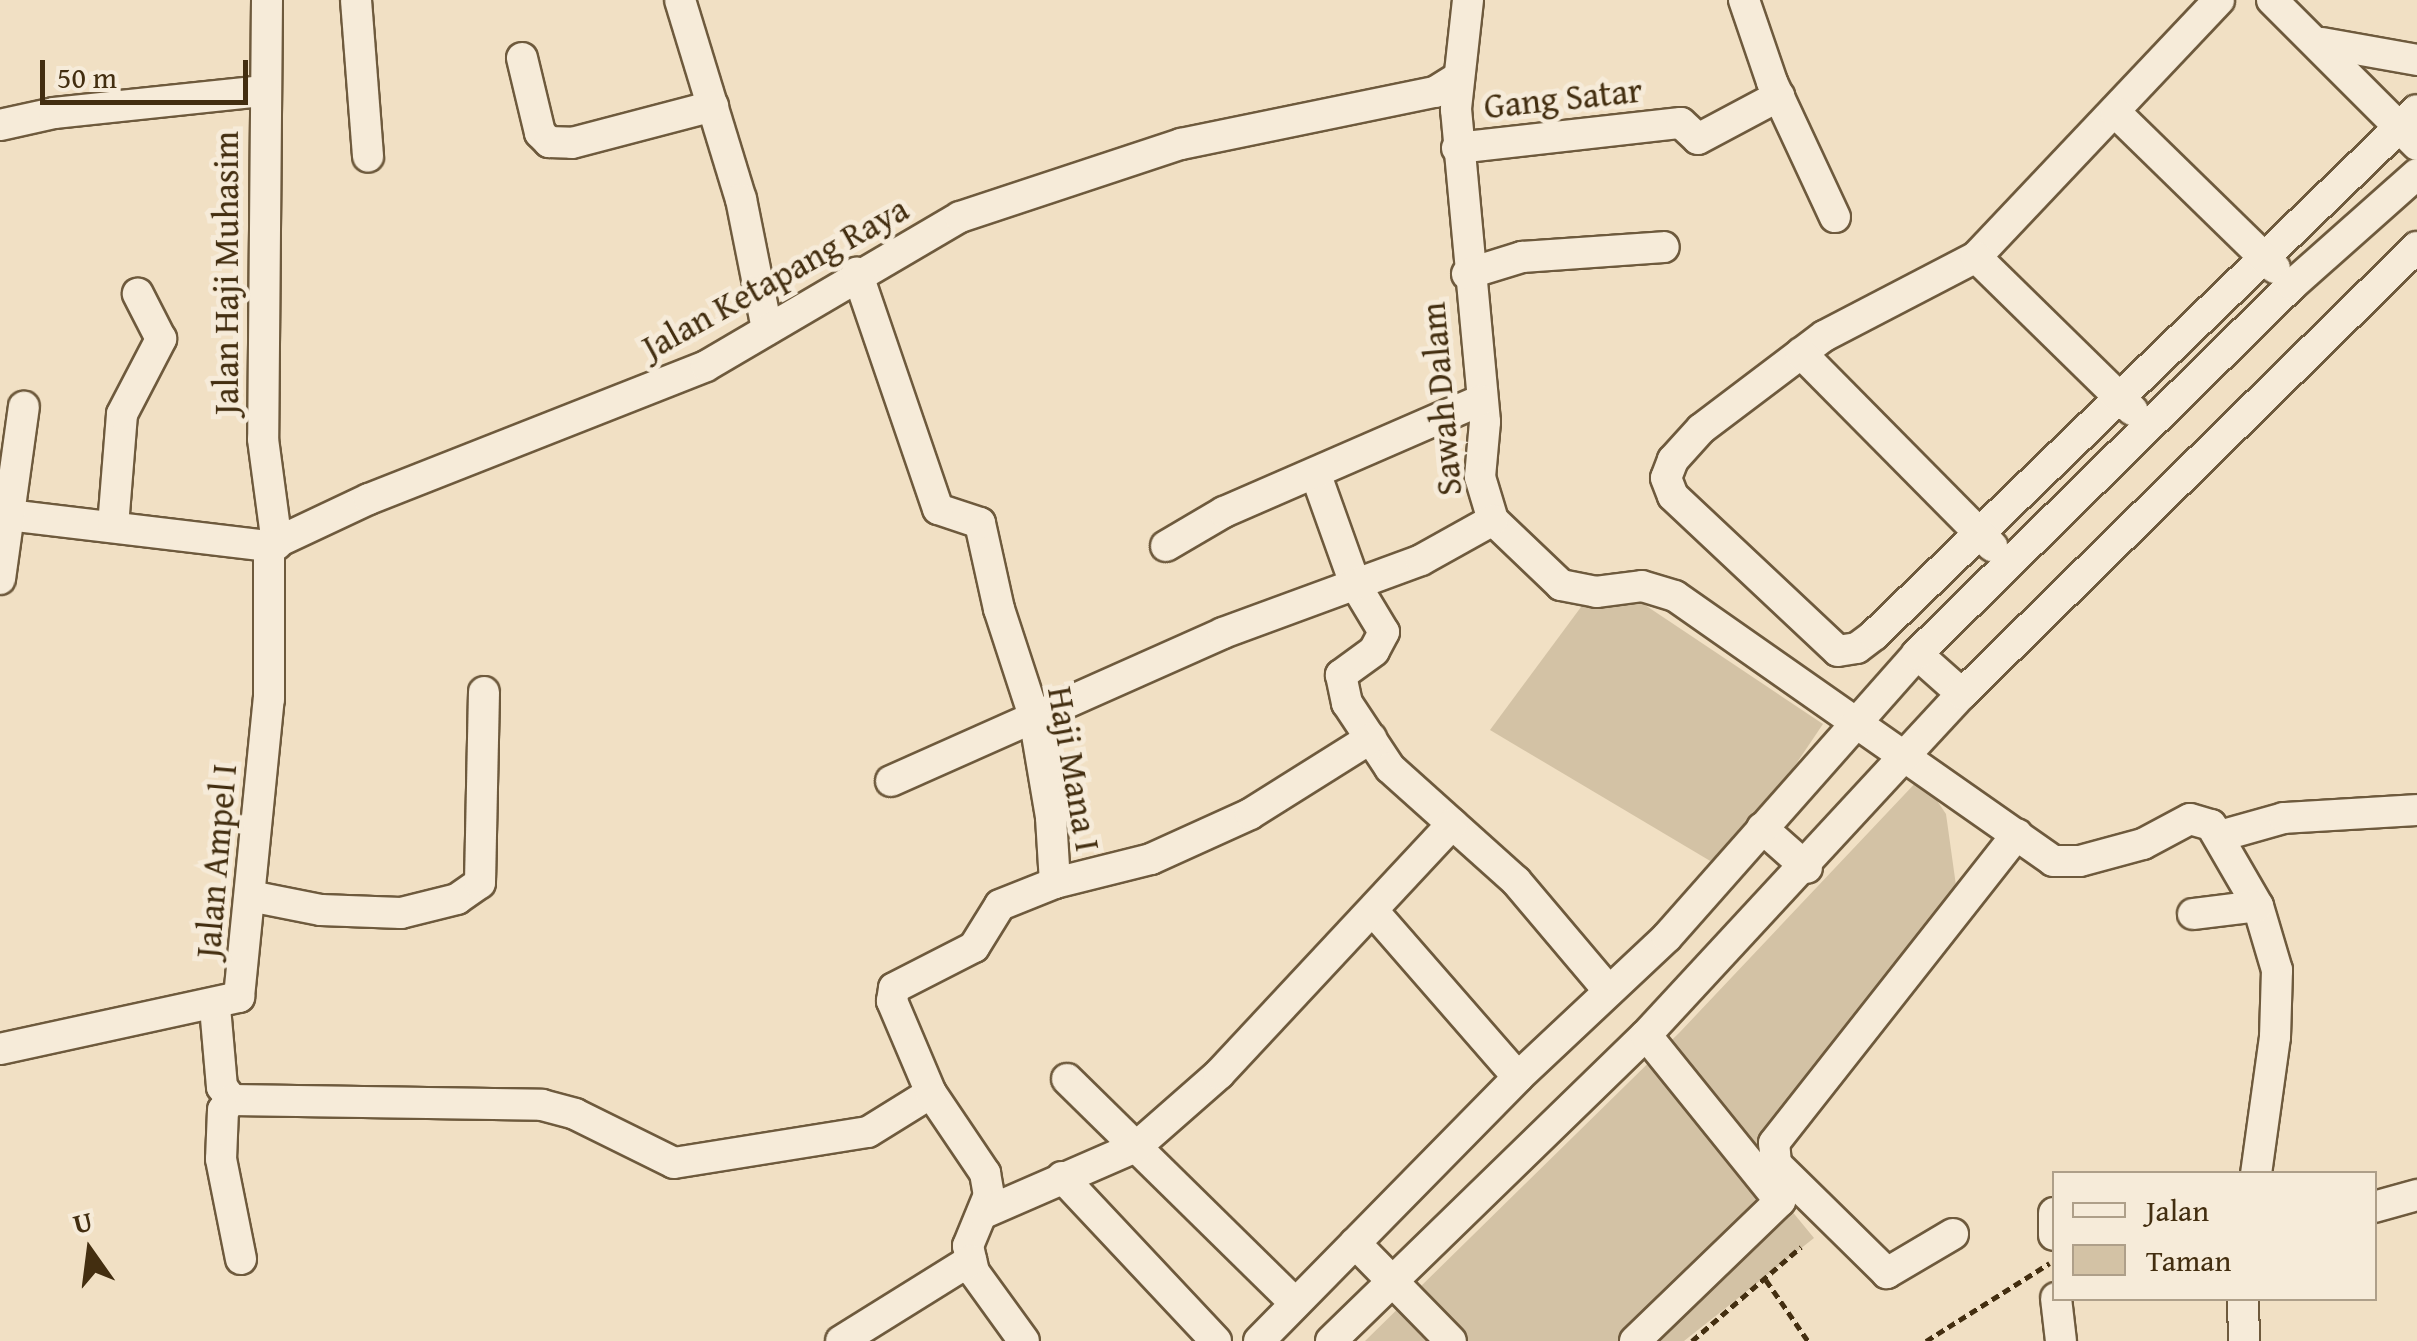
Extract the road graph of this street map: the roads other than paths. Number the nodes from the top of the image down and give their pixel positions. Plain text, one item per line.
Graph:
1 (267, 0) edge
2 (356, 0) edge
3 (680, 0) edge
4 (1468, 0) edge
5 (1744, 0) edge
6 (2220, 0) edge
7 (2272, 0) edge
8 (2322, 43) junction
9 (522, 58) dead end
10 (2417, 60) edge
11 (1456, 80) junction
12 (264, 91) junction
13 (1779, 96) junction
14 (713, 106) junction
15 (2116, 113) junction
16 (0, 126) edge
17 (2411, 127) edge
18 (1458, 148) junction
19 (368, 157) dead end
20 (2417, 174) edge
21 (1835, 217) dead end
22 (2417, 246) edge
23 (1664, 247) dead end
24 (1976, 257) junction
25 (2264, 257) junction
26 (857, 272) junction
27 (1467, 274) junction
28 (2292, 285) junction
29 (138, 294) dead end
30 (767, 329) junction
31 (1800, 353) junction
32 (2119, 397) junction
33 (1480, 400) junction
34 (24, 407) dead end
35 (2148, 427) junction
36 (1316, 474) junction
37 (6, 514) edge
38 (1493, 520) junction
39 (112, 526) junction
40 (1979, 532) junction
41 (273, 545) junction
42 (1166, 546) dead end
43 (2008, 562) junction
44 (0, 579) edge
45 (1355, 584) junction
46 (1921, 658) junction
47 (1958, 691) junction
48 (484, 692) dead end
49 (1034, 716) junction
50 (1861, 723) junction
51 (1371, 738) junction
52 (1901, 750) junction
53 (892, 781) dead end
54 (2417, 810) edge
55 (1452, 824) junction
56 (1762, 828) junction
57 (2017, 834) junction
58 (2220, 836) junction
59 (1807, 868) junction
60 (1055, 883) junction
61 (250, 896) junction
62 (2258, 906) junction
63 (1374, 912) junction
64 (2193, 914) dead end
65 (1610, 992) junction
66 (216, 1007) junction
67 (1646, 1035) junction
68 (0, 1049) edge
69 (1518, 1077) junction
70 (1067, 1079) dead end
71 (932, 1092) junction
72 (232, 1100) junction
73 (1136, 1146) junction
74 (2256, 1171) edge
75 (1062, 1177) junction
76 (2417, 1195) edge
77 (2377, 1206) edge
78 (984, 1213) junction
79 (1953, 1234) dead end
80 (240, 1258) dead end
81 (971, 1260) junction
82 (1379, 1267) junction
83 (2056, 1301) edge
84 (2243, 1301) edge
85 (1296, 1304) junction
86 (841, 1341) edge
87 (1024, 1341) edge
88 (1216, 1341) edge
89 (1259, 1341) edge
90 (1331, 1341) edge
91 (1450, 1341) edge
92 (1635, 1341) edge
93 (2061, 1341) edge
94 (2244, 1341) edge

1 - 12 street, Jalan Haji Muhasim
2 - 19 street
3 - 14 street
4 - 11 street
5 - 13 street
6 - 15 street
7 - 8 street
8 - 10 street
8 - 17 street
9 - 14 street
11 - 18 street, Sawah Dalam
11 - 26 street, Jalan Ketapang Raya
12 - 16 street
12 - 41 street, Jalan Haji Muhasim
13 - 18 street, Gang Satar
13 - 21 street
14 - 30 street
15 - 24 street
15 - 25 street
17 - 25 street
18 - 27 street, Sawah Dalam
20 - 28 street
22 - 47 street
23 - 27 street
24 - 31 street
24 - 32 street
25 - 28 street
25 - 32 street
26 - 30 street, Jalan Ketapang Raya
26 - 49 street, Haji Mana I
27 - 33 street, Sawah Dalam
28 - 35 street
29 - 39 street
30 - 41 street, Jalan Ketapang Raya
31 - 40 street
31 - 40 street
32 - 35 street
32 - 40 street
33 - 36 street
33 - 38 street, Sawah Dalam
34 - 37 street
35 - 43 street
36 - 42 street
36 - 45 street
37 - 39 street, Jalan Ketapang Raya
37 - 44 street
38 - 45 street
38 - 50 street, Sawah Dalam
39 - 41 street, Jalan Ketapang Raya
40 - 43 street
41 - 61 street, Jalan Ampel I
43 - 46 street
45 - 49 street
45 - 51 street
46 - 47 street
46 - 50 street
47 - 52 street
48 - 61 street
49 - 53 street
49 - 60 street, Haji Mana I
50 - 52 street, Sawah Dalam
50 - 56 street
51 - 55 street
51 - 60 street
52 - 57 street, Sawah Dalam
52 - 59 street
54 - 58 street
55 - 63 street
55 - 65 street
56 - 59 street
56 - 65 street
57 - 58 street, Sawah Dalam
57 - 79 street
58 - 62 street
59 - 67 street
60 - 71 street, Haji Mana I
61 - 66 street, Jalan Ampel I
62 - 64 street
62 - 74 street
63 - 69 street
63 - 73 street
65 - 69 street
66 - 68 street, Jalan Ampel I
66 - 72 street
67 - 82 street
67 - 92 street
69 - 82 street
70 - 73 street
71 - 72 street
71 - 78 street
72 - 80 street
73 - 75 street
73 - 85 street
75 - 78 street
75 - 88 street
76 - 77 street
78 - 81 street
81 - 86 street
81 - 87 street
82 - 85 street
82 - 90 street
82 - 91 street
83 - 93 street
84 - 94 street
85 - 89 street

